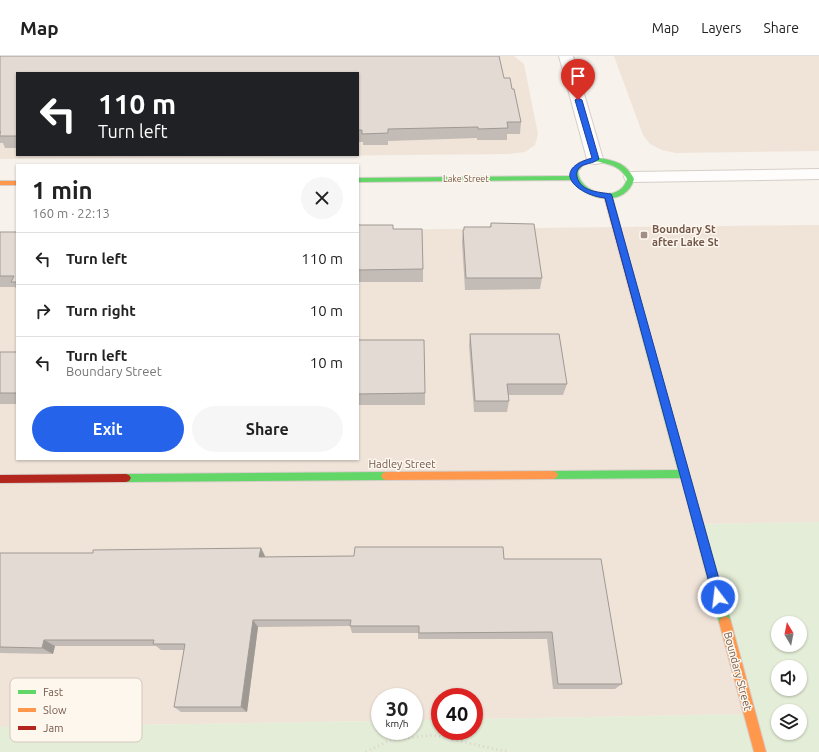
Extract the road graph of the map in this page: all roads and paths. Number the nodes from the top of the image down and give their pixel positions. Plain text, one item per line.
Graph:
1 (566, 56) edge
2 (595, 159) junction
3 (819, 174) edge
4 (632, 177) junction
5 (574, 178) junction
6 (359, 180) edge
7 (16, 182) edge
8 (0, 183) edge
9 (608, 196) junction
10 (685, 474) junction
11 (0, 479) edge
12 (366, 752) edge
13 (508, 752) edge
14 (760, 752) edge

1 - 2 street
2 - 4 street
2 - 5 street
3 - 4 street
4 - 9 street
5 - 6 street, Lake Street
5 - 9 street
7 - 8 street
9 - 10 street, Boundary Street
10 - 11 street, Hadley Street
10 - 14 street, Boundary Street
12 - 13 path

